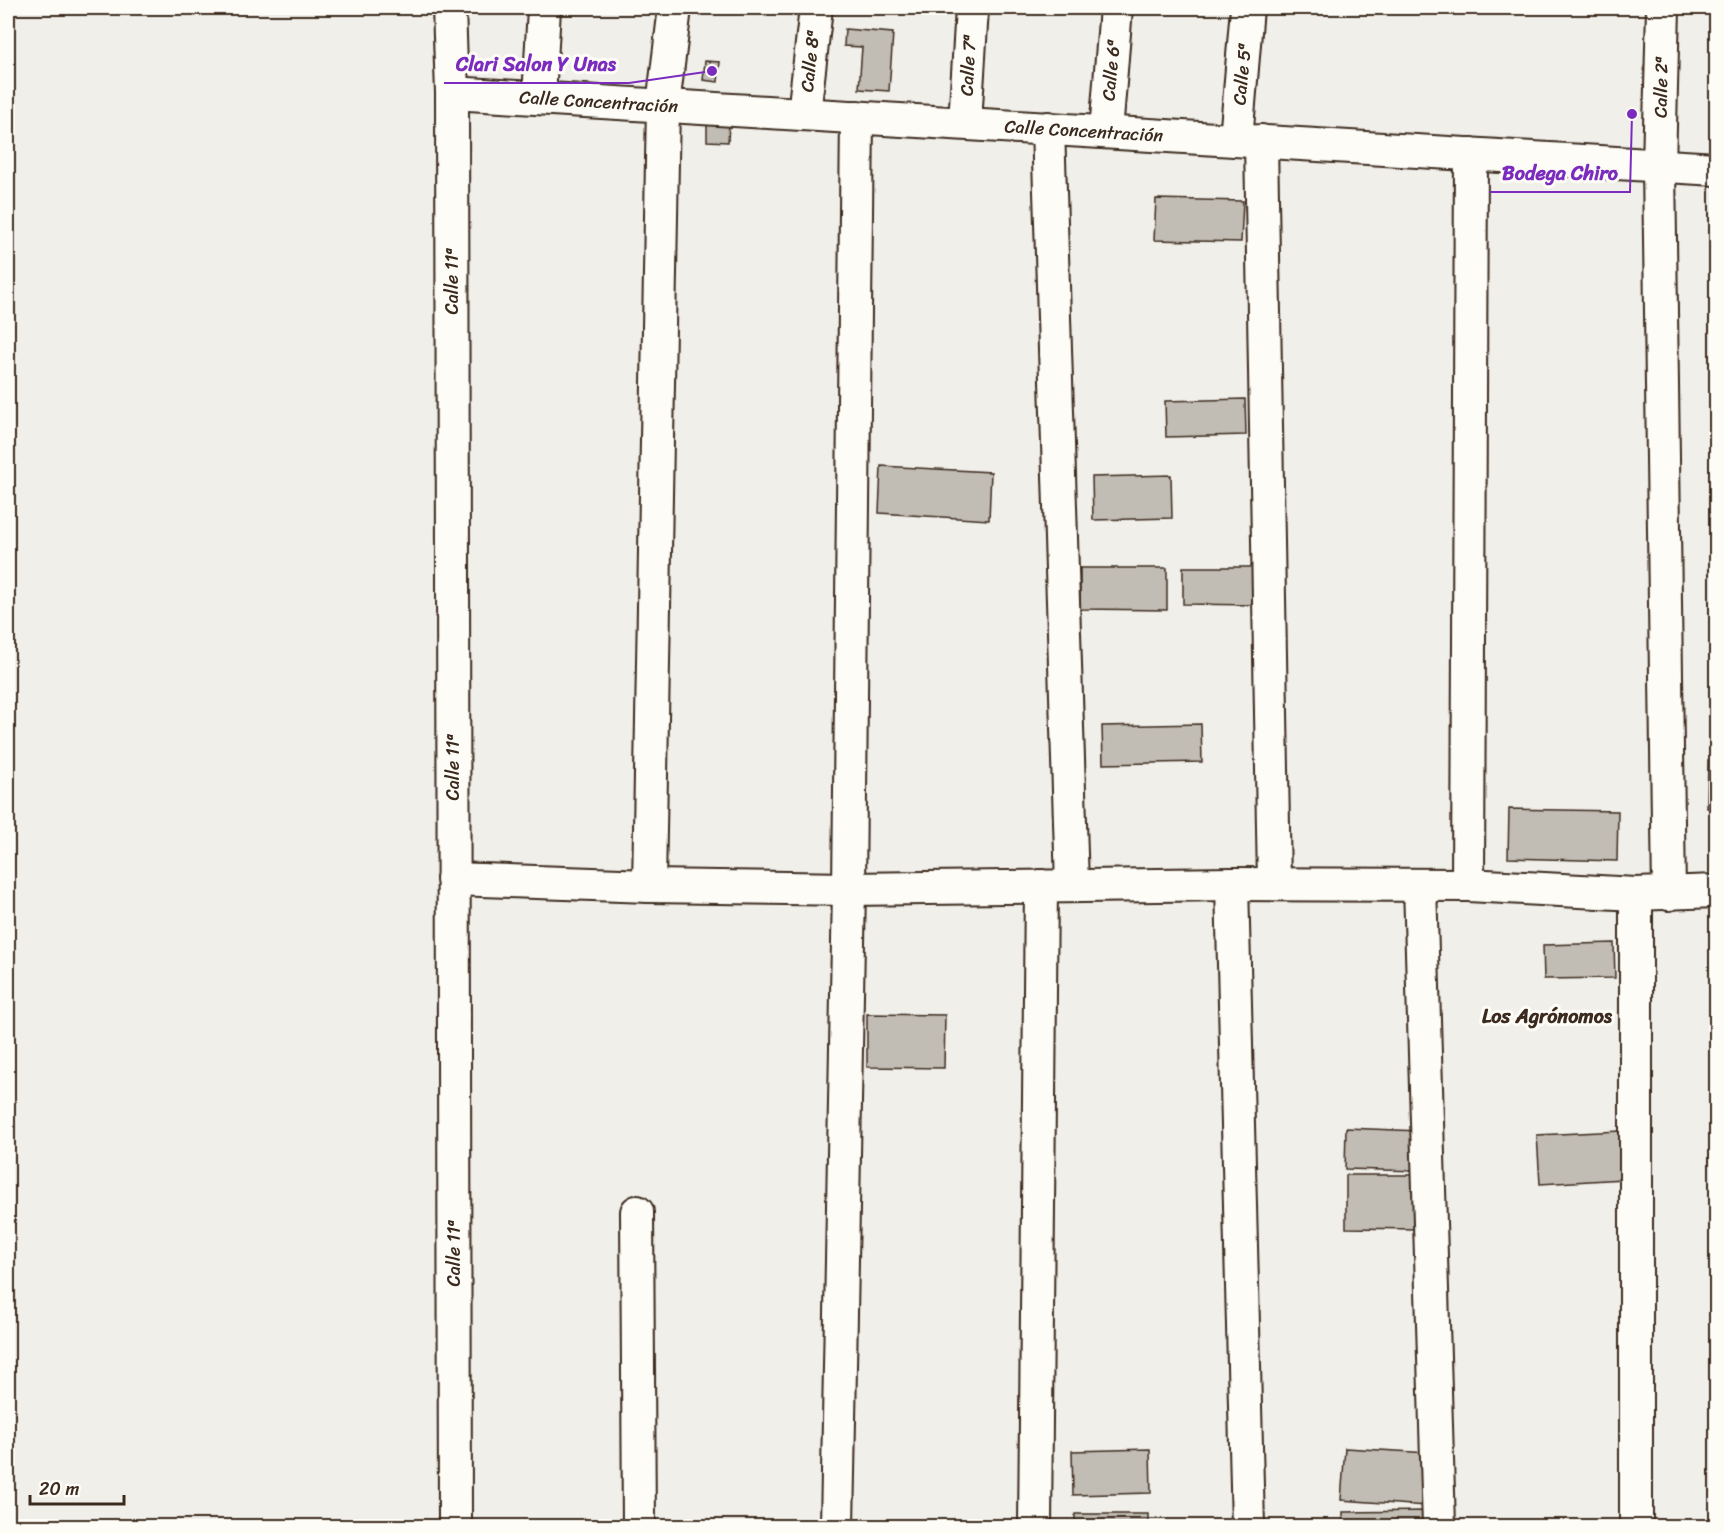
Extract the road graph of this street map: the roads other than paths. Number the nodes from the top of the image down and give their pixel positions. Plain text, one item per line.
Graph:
1 (449, 8) edge
2 (544, 8) edge
3 (675, 8) edge
4 (816, 8) edge
5 (972, 8) edge
6 (1116, 8) edge
7 (1247, 8) edge
8 (1663, 8) edge
9 (452, 93) junction
10 (538, 98) junction
11 (663, 105) junction
12 (804, 114) junction
13 (856, 117) junction
14 (965, 123) junction
15 (1048, 128) junction
16 (1106, 132) junction
17 (1249, 141) junction
18 (1471, 154) junction
19 (1659, 166) junction
20 (1716, 169) edge
21 (453, 879) junction
22 (1232, 884) junction
23 (1274, 884) junction
24 (1072, 885) junction
25 (1420, 885) junction
26 (1468, 885) junction
27 (649, 886) junction
28 (1041, 886) junction
29 (849, 889) junction
30 (1716, 891) edge
31 (1636, 894) junction
32 (1669, 894) junction
33 (637, 1212) dead end
34 (455, 1527) edge
35 (639, 1527) edge
36 (837, 1527) edge
37 (1035, 1527) edge
38 (1248, 1527) edge
39 (1439, 1527) edge
40 (1636, 1527) edge

1 - 9 street, Calle 11ª
2 - 10 street
3 - 11 street
4 - 12 street, Calle 8ª
5 - 14 street, Calle 7ª
6 - 16 street, Calle 6ª
7 - 17 street, Calle 5ª
8 - 19 street, Calle 2ª
9 - 10 street, Calle Concentración
9 - 21 street, Calle 11ª
10 - 11 street, Calle Concentración
11 - 12 street, Calle Concentración
11 - 27 street
12 - 13 street, Calle Concentración
13 - 14 street, Calle Concentración
13 - 29 street
14 - 15 street, Calle Concentración
15 - 16 street, Calle Concentración
15 - 24 street
16 - 17 street, Calle Concentración
17 - 18 street, Calle Concentración
17 - 23 street, Calle 5ª
18 - 19 street, Calle Concentración
18 - 26 street
19 - 20 street, Calle Concentración
19 - 32 street, Calle 2ª
21 - 27 street
21 - 34 street, Calle 11ª
22 - 23 street
22 - 24 street
22 - 38 street
23 - 25 street
24 - 28 street
25 - 26 street
25 - 39 street
26 - 31 street
27 - 29 street
28 - 29 street
28 - 37 street
29 - 36 street
30 - 32 street
31 - 32 street
31 - 40 street
33 - 35 street

